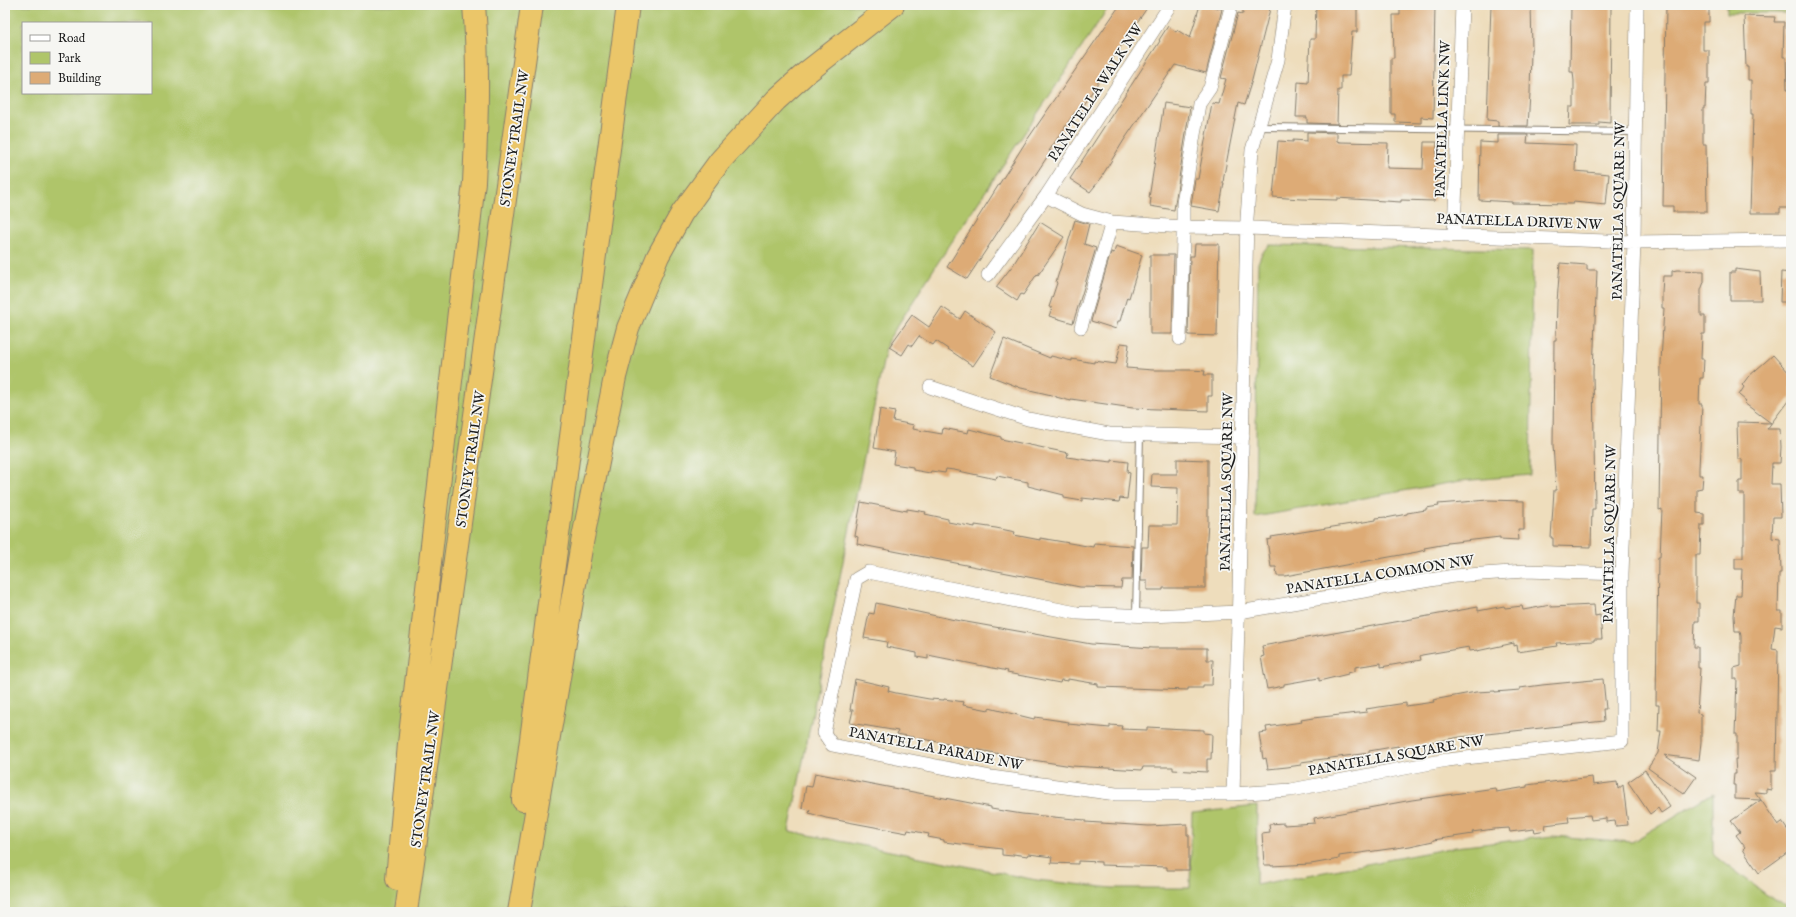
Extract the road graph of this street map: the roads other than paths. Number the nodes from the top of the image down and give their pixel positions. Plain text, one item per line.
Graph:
1 (474, 5) edge
2 (517, 5) edge
3 (532, 5) edge
4 (628, 5) edge
5 (893, 5) edge
6 (1170, 5) edge
7 (1230, 5) edge
8 (1285, 5) edge
9 (1462, 5) edge
10 (1637, 5) edge
11 (1258, 127) junction
12 (1457, 130) junction
13 (1636, 132) junction
14 (507, 192) junction
15 (1046, 196) junction
16 (1112, 222) junction
17 (1183, 227) junction
18 (1246, 228) junction
19 (1454, 235) junction
20 (1791, 240) edge
21 (1634, 242) junction
22 (988, 275) dead end
23 (1081, 327) dead end
24 (1180, 339) dead end
25 (930, 387) dead end
26 (1140, 434) junction
27 (1243, 437) junction
28 (1622, 574) junction
29 (1239, 612) junction
30 (1136, 616) junction
31 (1233, 794) junction
32 (394, 912) edge
33 (406, 912) edge
34 (508, 912) edge
35 (519, 912) edge

1 - 32 highway
2 - 14 highway
3 - 14 highway, STONEY TRAIL NW
4 - 34 highway
5 - 35 highway
6 - 15 street, PANATELLA WALK NW
7 - 17 street
8 - 11 street, PANATELLA SQUARE NW
9 - 12 street, PANATELLA LINK NW
10 - 13 street, PANATELLA SQUARE NW
11 - 12 lane
11 - 18 street, PANATELLA SQUARE NW
12 - 13 lane
12 - 19 street, PANATELLA LINK NW
13 - 21 street, PANATELLA SQUARE NW
14 - 33 highway, STONEY TRAIL NW
15 - 16 street
15 - 22 street, PANATELLA WALK NW
16 - 17 street
16 - 23 street
17 - 18 street
17 - 24 street
18 - 19 street, PANATELLA DRIVE NW
18 - 27 street, PANATELLA SQUARE NW
19 - 21 street, PANATELLA DRIVE NW
20 - 21 street, PANATELLA DRIVE NW
21 - 28 street, PANATELLA SQUARE NW
25 - 26 street
26 - 27 street
26 - 30 lane
27 - 29 street, PANATELLA SQUARE NW
28 - 29 street, PANATELLA COMMON NW
28 - 31 street, PANATELLA SQUARE NW
29 - 30 street, PANATELLA PARADE NW
29 - 31 street, PANATELLA SQUARE NW
30 - 31 street, PANATELLA PARADE NW

